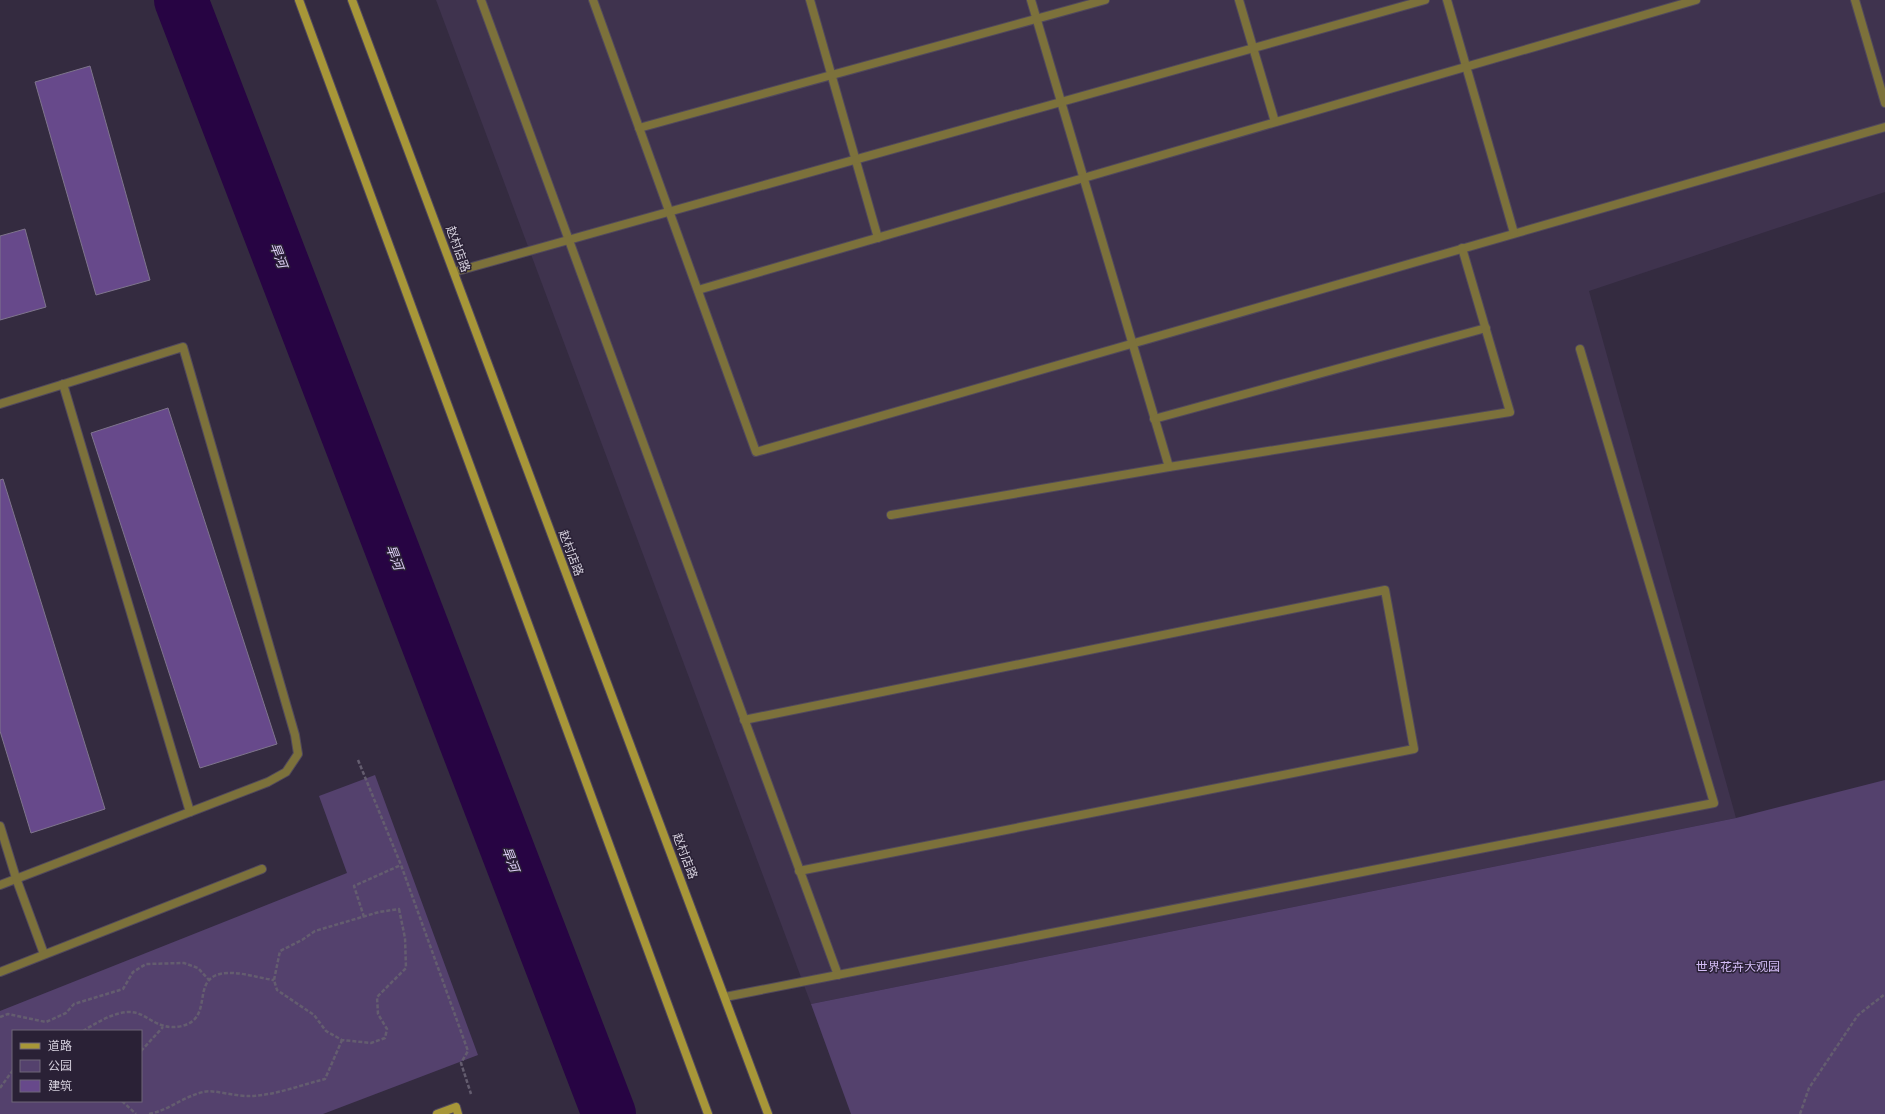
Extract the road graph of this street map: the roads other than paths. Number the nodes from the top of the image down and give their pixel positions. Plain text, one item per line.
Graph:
1 (299, 0) edge
2 (352, 0) edge
3 (481, 0) edge
4 (593, 0) edge
5 (810, 0) edge
6 (1031, 0) edge
7 (1105, 0) edge
8 (1239, 0) edge
9 (1425, 0) edge
10 (1447, 0) edge
11 (1696, 0) edge
12 (1855, 0) edge
13 (1036, 19) junction
14 (1253, 49) junction
15 (1466, 67) junction
16 (831, 75) junction
17 (1061, 102) junction
18 (1885, 103) edge
19 (1275, 122) junction
20 (1885, 127) edge
21 (639, 128) junction
22 (856, 160) junction
23 (1084, 178) junction
24 (670, 212) junction
25 (1514, 234) junction
26 (878, 238) junction
27 (569, 240) junction
28 (1462, 248) junction
29 (454, 272) junction
30 (698, 290) junction
31 (1486, 328) junction
32 (1132, 344) junction
33 (1580, 349) dead end
34 (63, 384) junction
35 (0, 404) edge
36 (1154, 419) junction
37 (1169, 467) junction
38 (891, 515) dead end
39 (744, 720) junction
40 (190, 812) junction
41 (0, 826) edge
42 (262, 869) dead end
43 (800, 871) junction
44 (16, 878) junction
45 (0, 885) edge
46 (44, 954) junction
47 (0, 972) edge
48 (838, 975) junction
49 (725, 997) junction
50 (437, 1114) edge
51 (458, 1114) edge
52 (708, 1114) edge
53 (768, 1114) edge

1 - 52 main road
2 - 29 main road, 赵村店路
3 - 27 lane
4 - 21 lane
5 - 16 lane
6 - 13 lane
7 - 13 lane
8 - 14 lane
9 - 14 lane
10 - 15 lane
11 - 15 lane
12 - 18 lane
13 - 16 lane
13 - 17 lane
14 - 17 lane
14 - 19 lane
15 - 19 lane
15 - 25 lane
16 - 21 lane
16 - 22 lane
17 - 22 lane
17 - 23 lane
19 - 23 lane
20 - 25 lane
21 - 24 lane
22 - 24 lane
22 - 26 lane
23 - 26 lane
23 - 32 lane
24 - 27 lane
24 - 30 lane
25 - 28 lane
26 - 30 lane
27 - 29 lane
27 - 39 lane
28 - 31 lane
28 - 32 lane
29 - 49 main road, 赵村店路
30 - 32 lane
31 - 36 lane
31 - 37 lane
32 - 36 lane
33 - 48 lane
34 - 35 lane
34 - 40 lane
34 - 40 lane
36 - 37 lane
37 - 38 lane
39 - 43 lane
39 - 43 lane
40 - 44 lane
41 - 44 lane
42 - 46 lane
43 - 48 lane
44 - 45 lane
44 - 46 lane
46 - 47 lane
48 - 49 lane
49 - 53 main road, 赵村店路
50 - 51 main road

